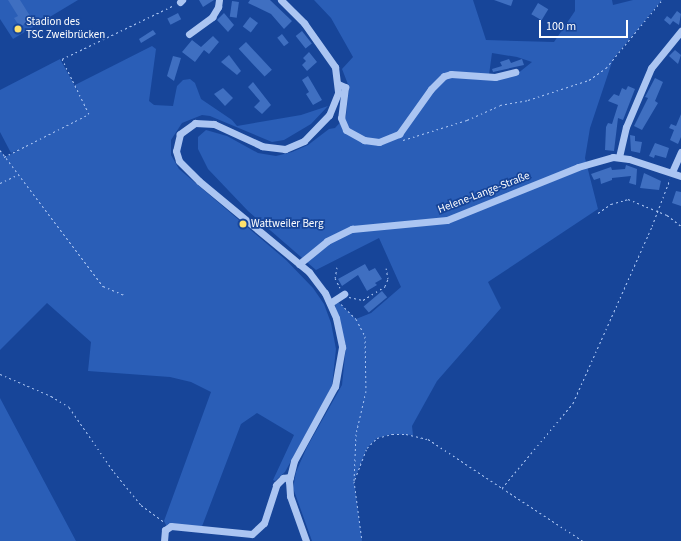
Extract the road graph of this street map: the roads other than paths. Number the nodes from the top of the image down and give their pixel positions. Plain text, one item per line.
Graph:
1 (219, 0) edge
2 (281, 0) edge
3 (681, 31) edge
4 (189, 34) dead end
5 (515, 72) dead end
6 (338, 84) junction
7 (681, 152) edge
8 (619, 157) junction
9 (672, 172) junction
10 (681, 176) edge
11 (299, 264) junction
12 (344, 294) road end
13 (333, 301) junction
14 (290, 477) junction
15 (164, 541) edge
16 (306, 541) edge

1 - 4 street
2 - 6 street
3 - 8 street
5 - 6 street
6 - 11 street
7 - 9 street
8 - 9 street, Helene-Lange-Straße
8 - 11 street, Helene-Lange-Straße
9 - 10 street, Helene-Lange-Straße
11 - 13 street
12 - 13 street
13 - 14 street
14 - 15 street
14 - 16 street

